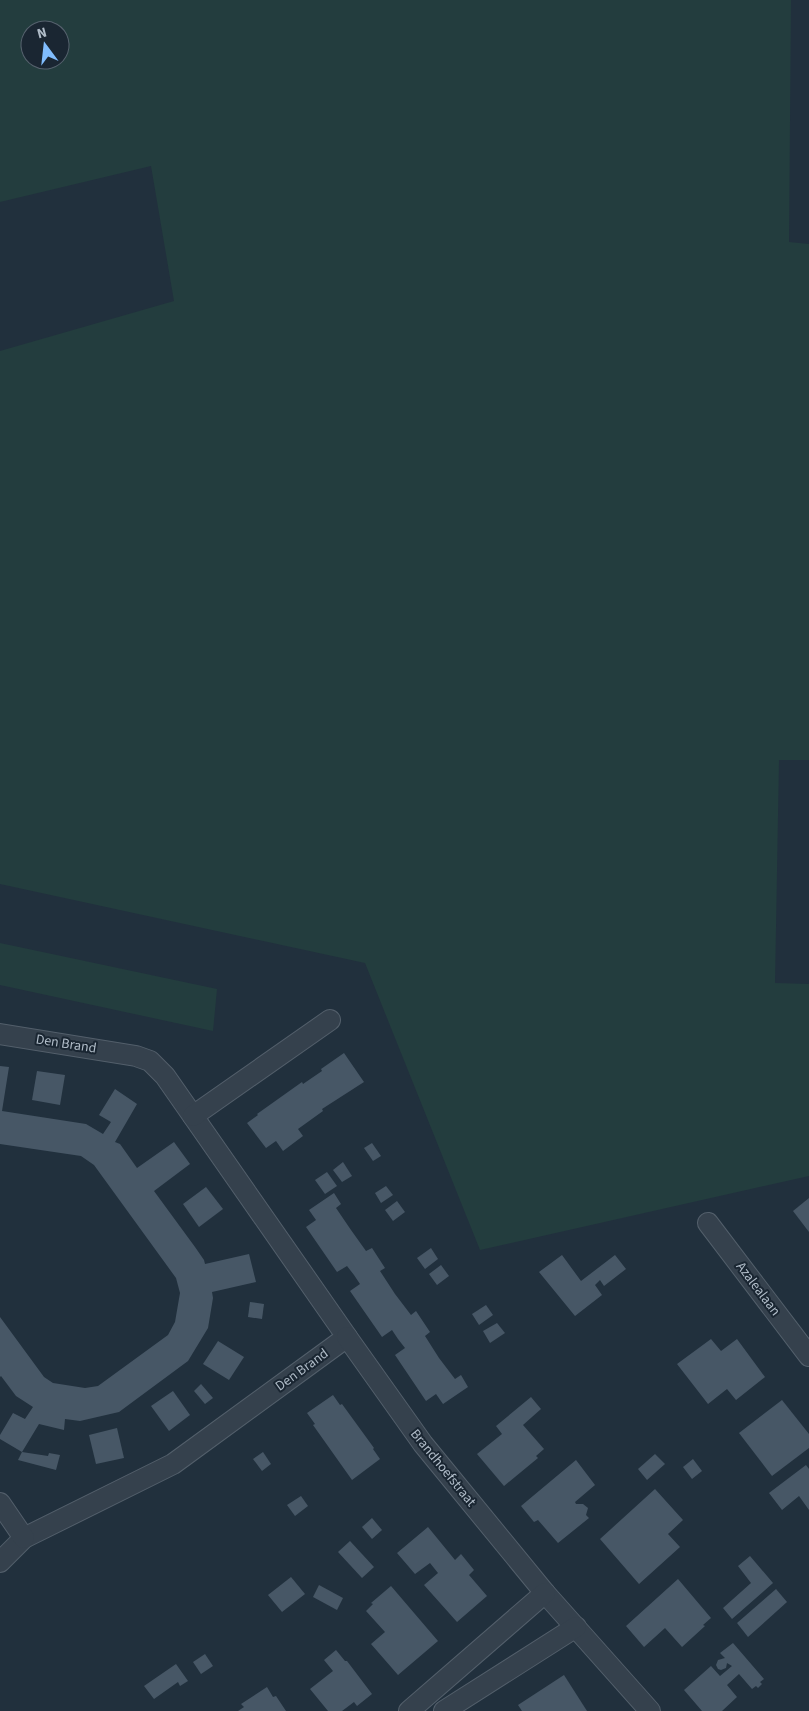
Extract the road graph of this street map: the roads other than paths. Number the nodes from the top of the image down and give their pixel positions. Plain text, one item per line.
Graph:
1 (330, 1020) dead end
2 (0, 1034) edge
3 (193, 1116) junction
4 (708, 1223) dead end
5 (347, 1337) junction
6 (809, 1356) edge
7 (0, 1503) edge
8 (24, 1538) junction
9 (0, 1562) edge
10 (545, 1593) junction
11 (576, 1628) junction
12 (409, 1711) edge
13 (444, 1711) edge
14 (650, 1711) edge

1 - 3 street
2 - 3 street, Den Brand
3 - 5 street, Den Brand
4 - 6 street, Azalealaan
5 - 8 street, Den Brand
5 - 10 street, Brandhoefstraat
7 - 8 street
8 - 9 street, Den Brand
10 - 11 street, Brandhoefstraat
10 - 12 street
11 - 13 street
11 - 14 street, Brandhoefstraat

